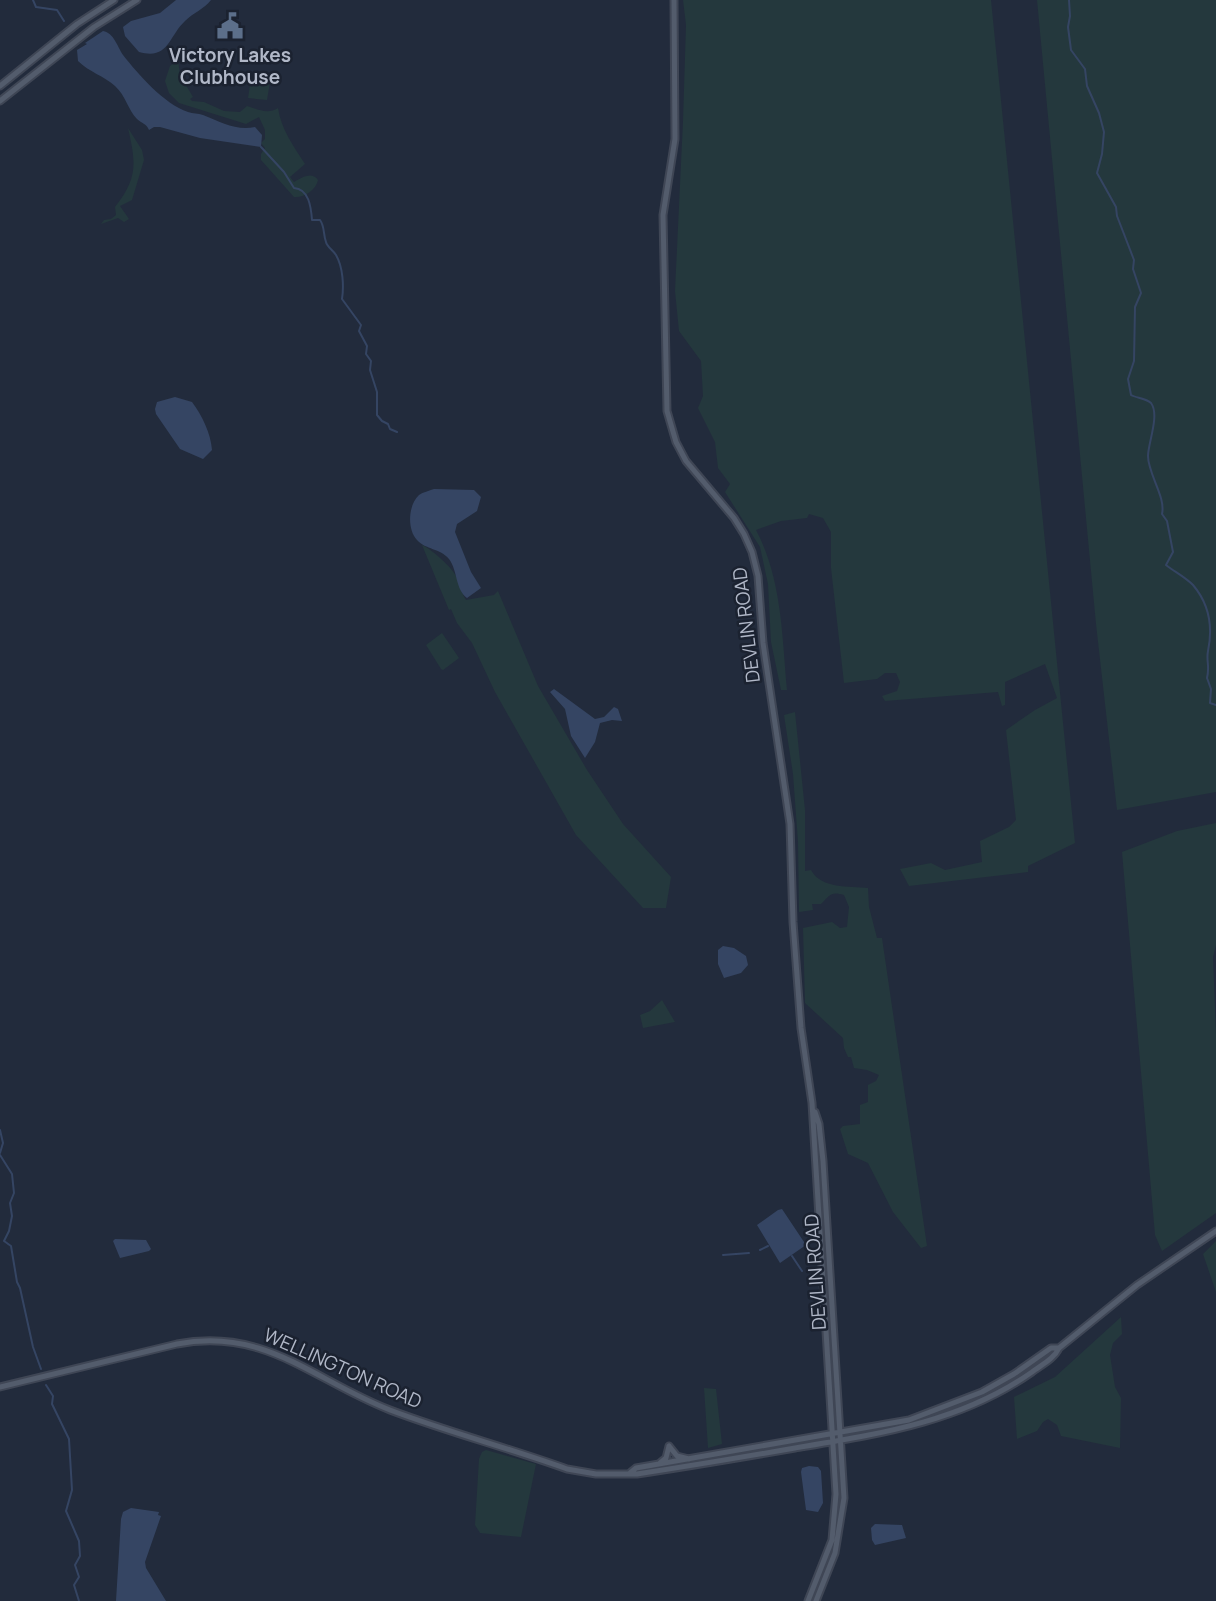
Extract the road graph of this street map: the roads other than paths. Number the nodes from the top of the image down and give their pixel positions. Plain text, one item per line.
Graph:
1 (114, 0) edge
2 (136, 0) edge
3 (674, 0) edge
4 (0, 86) edge
5 (0, 101) edge
6 (812, 1102) junction
7 (1216, 1231) edge
8 (0, 1388) edge
9 (841, 1437) junction
10 (833, 1438) junction
11 (692, 1459) junction
12 (656, 1465) junction
13 (630, 1473) junction
14 (812, 1600) edge

1 - 4 main road
2 - 5 main road
3 - 6 main road, DEVLIN ROAD
6 - 9 main road, DEVLIN ROAD
6 - 10 main road, DEVLIN ROAD
7 - 9 main road, WELLINGTON ROAD
8 - 13 main road, WELLINGTON ROAD
9 - 10 main road, WELLINGTON ROAD
9 - 14 main road, DEVLIN ROAD
10 - 11 main road, WELLINGTON ROAD
10 - 13 main road, WELLINGTON ROAD
10 - 14 main road, DEVLIN ROAD
11 - 12 main road, WELLINGTON ROAD
11 - 12 main road
12 - 13 main road, WELLINGTON ROAD

